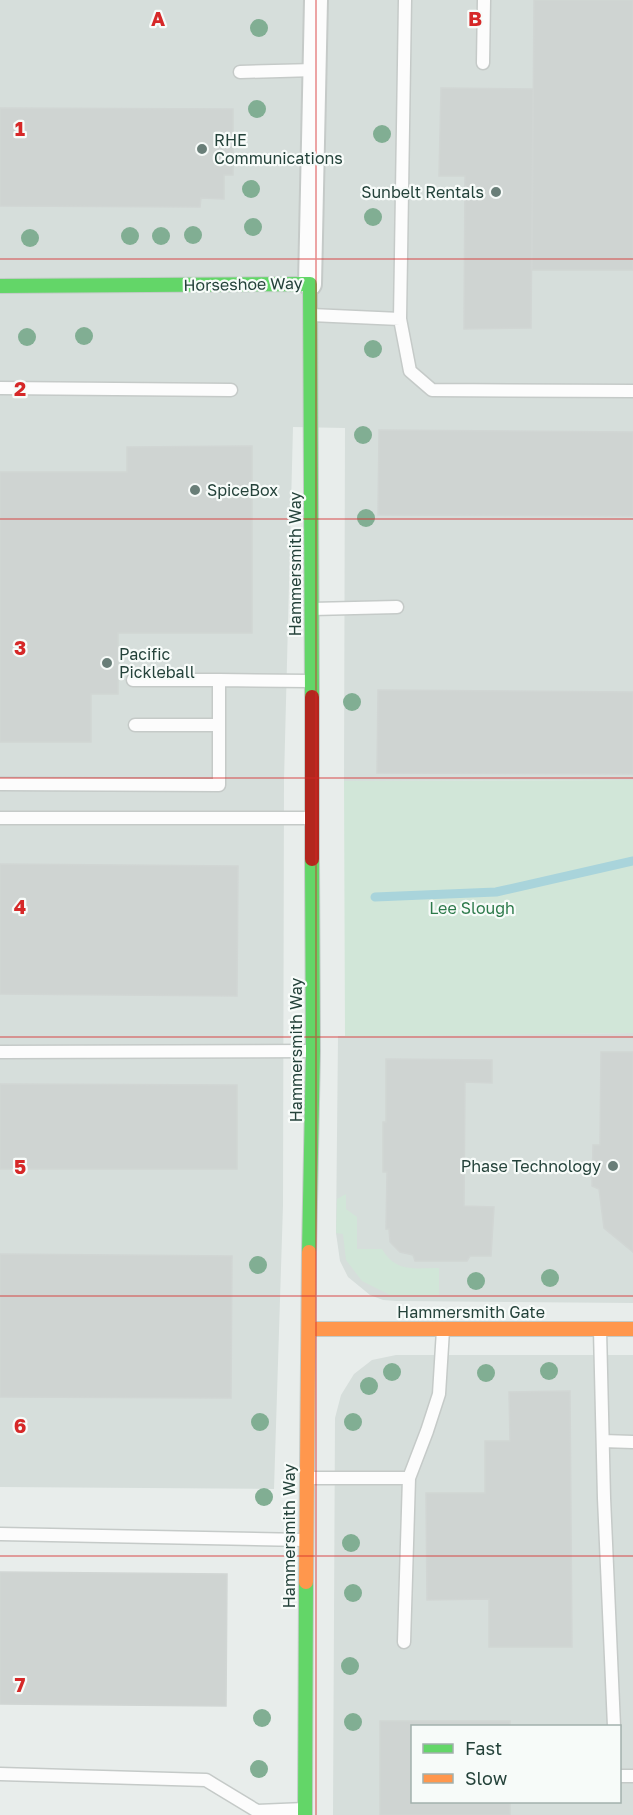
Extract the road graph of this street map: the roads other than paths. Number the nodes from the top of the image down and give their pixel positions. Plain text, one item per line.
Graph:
1 (316, 0) edge
2 (405, 0) edge
3 (483, 0) edge
4 (483, 63) dead end
5 (315, 70) junction
6 (240, 72) dead end
7 (310, 284) junction
8 (0, 286) edge
9 (310, 315) junction
10 (400, 319) junction
11 (0, 388) edge
12 (231, 390) dead end
13 (633, 391) edge
14 (397, 607) dead end
15 (312, 609) junction
16 (133, 680) dead end
17 (219, 680) junction
18 (311, 681) junction
19 (135, 725) dead end
20 (219, 725) junction
21 (0, 784) edge
22 (0, 818) edge
23 (312, 818) junction
24 (313, 1051) junction
25 (0, 1052) edge
26 (309, 1329) junction
27 (443, 1329) junction
28 (600, 1329) junction
29 (633, 1329) edge
30 (603, 1441) junction
31 (633, 1442) edge
32 (306, 1478) junction
33 (409, 1478) junction
34 (0, 1534) edge
35 (305, 1540) junction
36 (404, 1642) dead end
37 (614, 1725) edge
38 (0, 1774) edge
39 (305, 1812) edge
40 (253, 1813) edge

1 - 5 street, Horseshoe Way
2 - 10 lane
3 - 4 lane
5 - 6 lane
5 - 7 street, Horseshoe Way
7 - 8 street, Horseshoe Way
7 - 9 street, Hammersmith Way
9 - 10 lane
9 - 15 street, Hammersmith Way
10 - 13 lane
11 - 12 lane
14 - 15 lane
15 - 18 street, Hammersmith Way
16 - 17 lane
17 - 18 lane
17 - 20 lane
18 - 23 street, Hammersmith Way
19 - 20 lane
20 - 21 lane
22 - 23 lane
23 - 24 street, Hammersmith Way
24 - 25 lane
24 - 26 street, Hammersmith Way
26 - 27 street, Hammersmith Gate
26 - 32 street, Hammersmith Way
27 - 28 street, Hammersmith Gate
27 - 33 lane
28 - 29 street, Hammersmith Gate
28 - 30 lane
30 - 31 lane
30 - 37 lane
32 - 33 lane
32 - 35 street, Hammersmith Way
33 - 36 lane
34 - 35 lane
35 - 39 street, Hammersmith Way
38 - 40 lane
39 - 40 lane

